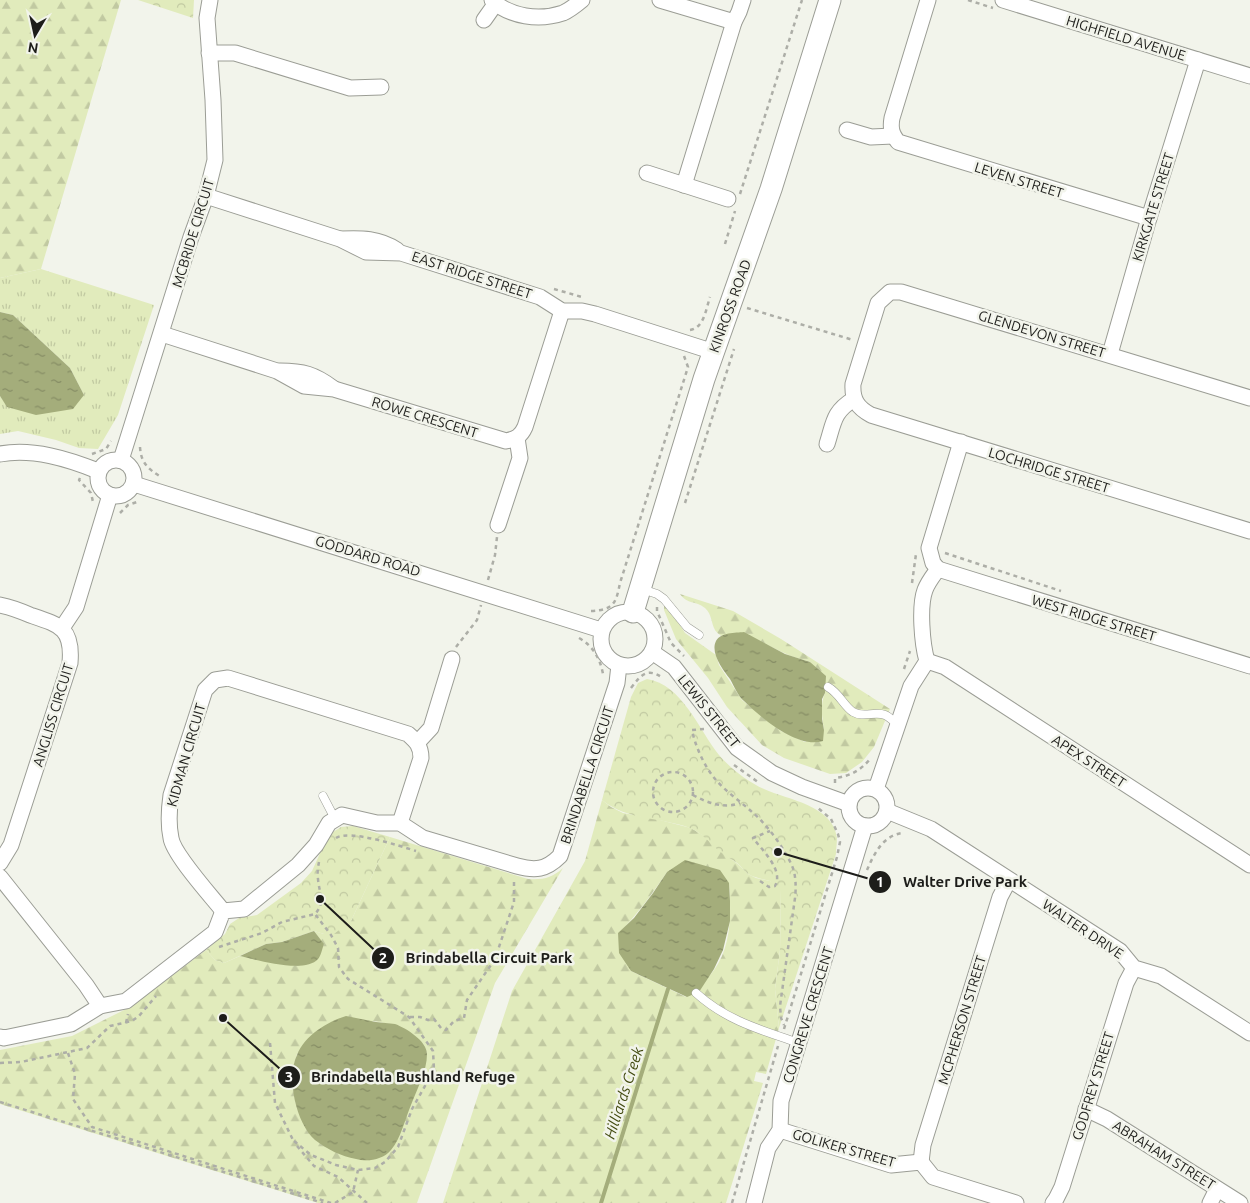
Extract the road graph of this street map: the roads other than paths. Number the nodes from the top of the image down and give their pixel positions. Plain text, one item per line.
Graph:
1 (210, 0) edge
2 (582, 0) edge
3 (660, 0) edge
4 (743, 0) edge
5 (830, 0) edge
6 (928, 0) edge
7 (1003, 0) edge
8 (494, 2) edge
9 (484, 20) dead end
10 (734, 22) junction
11 (209, 53) junction
12 (1198, 60) junction
13 (1250, 76) edge
14 (381, 87) dead end
15 (847, 130) dead end
16 (893, 136) junction
17 (647, 174) dead end
18 (684, 185) junction
19 (206, 196) junction
20 (735, 200) road end
21 (1149, 218) junction
22 (562, 311) junction
23 (162, 334) junction
24 (714, 352) junction
25 (1110, 354) junction
26 (1250, 398) edge
27 (854, 399) junction
28 (517, 438) junction
29 (961, 442) junction
30 (827, 444) dead end
31 (0, 454) edge
32 (121, 460) junction
33 (98, 471) junction
34 (134, 484) junction
35 (110, 495) junction
36 (498, 526) road end
37 (1250, 532) edge
38 (938, 569) junction
39 (640, 588) junction
40 (0, 605) edge
41 (633, 612) junction
42 (62, 628) junction
43 (602, 630) junction
44 (699, 635) dead end
45 (652, 652) junction
46 (452, 659) road end
47 (927, 661) junction
48 (619, 665) junction
49 (1250, 666) edge
50 (828, 687) dead end
51 (898, 725) junction
52 (418, 742) junction
53 (876, 789) junction
54 (323, 796) dead end
55 (849, 804) junction
56 (887, 811) junction
57 (335, 819) junction
58 (400, 823) junction
59 (865, 826) junction
60 (0, 863) edge
61 (1250, 864) edge
62 (0, 876) edge
63 (1009, 880) junction
64 (223, 911) junction
65 (1134, 968) junction
66 (696, 993) dead end
67 (100, 1006) junction
68 (1250, 1033) edge
69 (0, 1037) edge
70 (799, 1043) junction
71 (1086, 1109) junction
72 (780, 1130) junction
73 (921, 1162) junction
74 (1217, 1189) junction
75 (754, 1203) edge
76 (1016, 1203) edge
77 (1053, 1203) edge
78 (1210, 1203) edge
79 (1240, 1203) edge

1 - 11 street, MCBRIDE CIRCUIT
2 - 8 street
3 - 10 street
4 - 10 street
5 - 24 street, KINROSS ROAD
6 - 16 street
7 - 12 street, HIGHFIELD AVENUE
8 - 9 street
10 - 18 street
11 - 14 street
11 - 19 street, MCBRIDE CIRCUIT
12 - 13 street, HIGHFIELD AVENUE
12 - 21 street, KIRKGATE STREET
15 - 16 street, LEVEN STREET
16 - 21 street, LEVEN STREET
17 - 18 street
18 - 20 street
19 - 22 street, EAST RIDGE STREET
19 - 23 street, MCBRIDE CIRCUIT
21 - 25 street, KIRKGATE STREET
22 - 24 street, EAST RIDGE STREET
22 - 28 street
23 - 28 street, ROWE CRESCENT
23 - 32 street, MCBRIDE CIRCUIT
24 - 39 street, KINROSS ROAD
25 - 26 street, GLENDEVON STREET
25 - 27 street, GLENDEVON STREET
27 - 29 street, LOCHRIDGE STREET
27 - 30 street
28 - 36 street
29 - 37 street, LOCHRIDGE STREET
29 - 38 street
31 - 33 street
32 - 33 street
32 - 34 street
33 - 35 street
34 - 35 street
34 - 43 street, GODDARD ROAD
35 - 42 street
38 - 47 street
38 - 49 street, WEST RIDGE STREET
39 - 41 street, KINROSS ROAD
39 - 44 lane
40 - 42 street
41 - 43 street
41 - 45 street
42 - 60 street, ANGLISS CIRCUIT
43 - 48 street
45 - 48 street
45 - 55 street, LEWIS STREET
46 - 52 street
47 - 51 street
47 - 61 street, APEX STREET
48 - 58 street, BRINDABELLA CIRCUIT
50 - 51 lane
51 - 53 street
52 - 58 street
52 - 64 street, KIDMAN CIRCUIT
53 - 55 street
53 - 56 street
54 - 57 lane
55 - 59 street
56 - 59 street
56 - 63 street, WALTER DRIVE
57 - 58 street
57 - 64 street
59 - 70 street, CONGREVE CRESCENT
62 - 67 street
63 - 65 street, WALTER DRIVE
63 - 73 street, MCPHERSON STREET
64 - 67 street
65 - 68 street, WALTER DRIVE
65 - 71 street, GODFREY STREET
66 - 70 lane
67 - 69 street
70 - 72 street, CONGREVE CRESCENT
71 - 74 street, ABRAHAM STREET
71 - 77 street, GODFREY STREET
72 - 73 street, GOLIKER STREET
72 - 75 street, CONGREVE CRESCENT
73 - 76 street
74 - 78 street
74 - 79 street, ABRAHAM STREET

